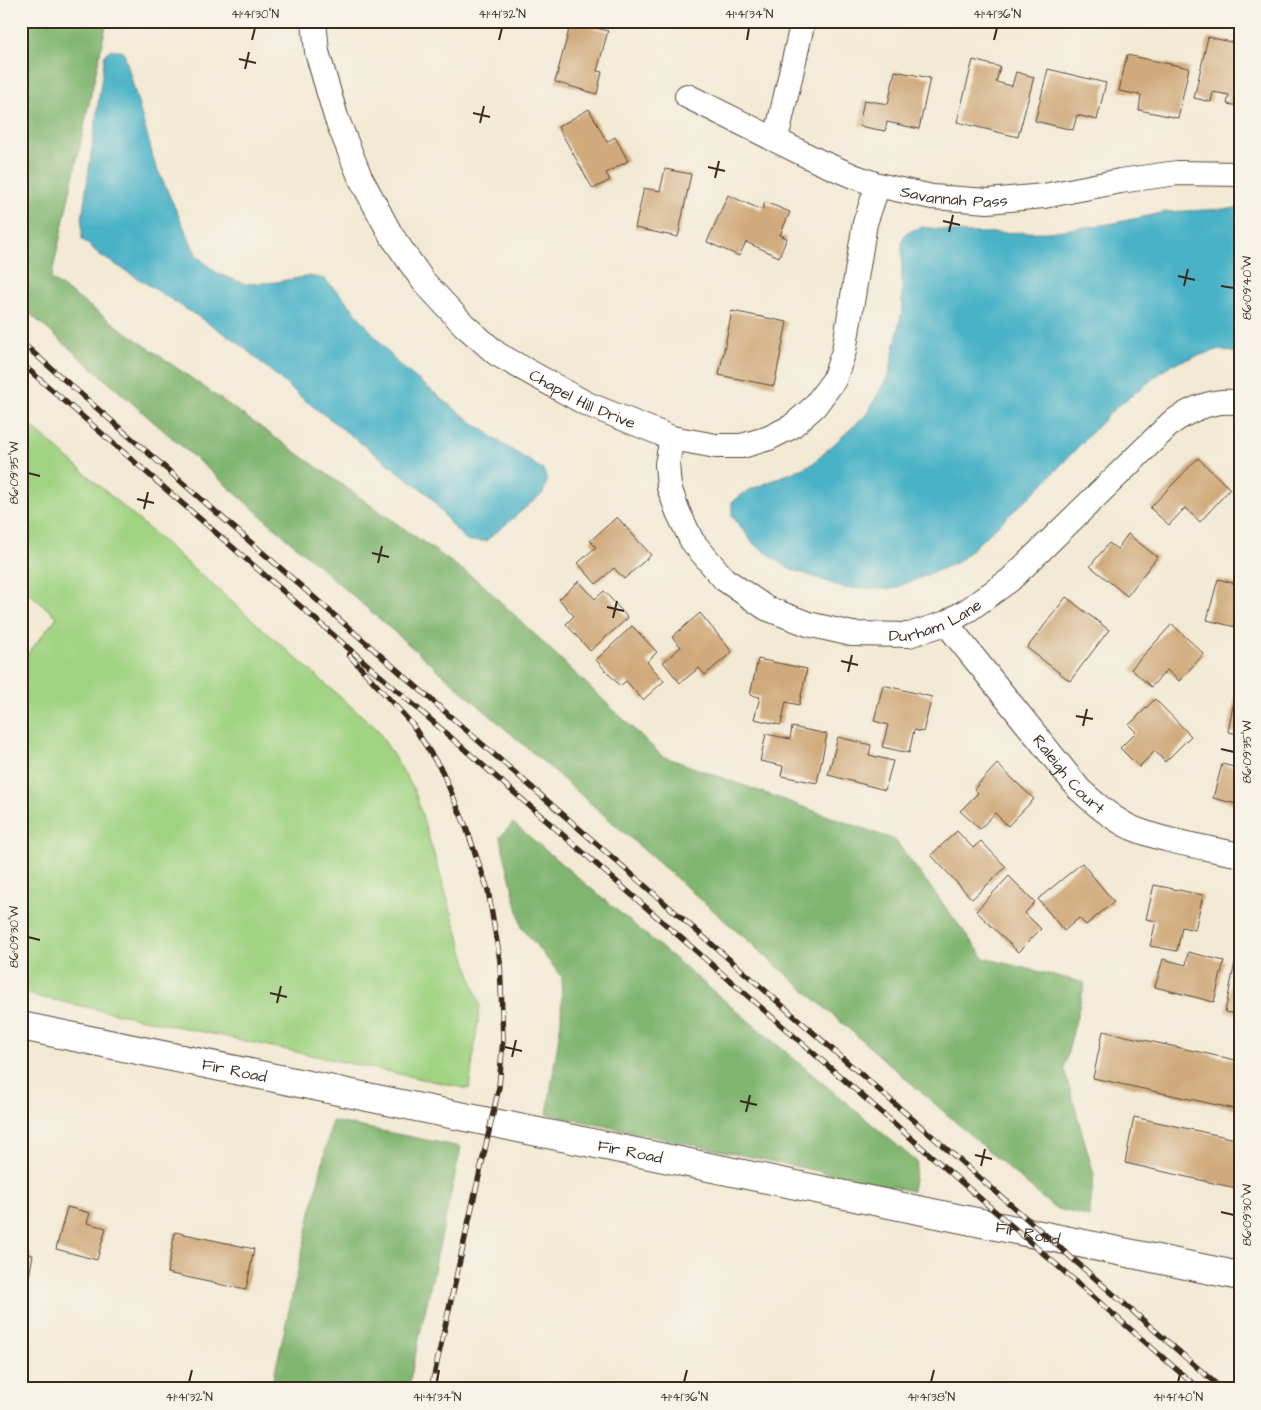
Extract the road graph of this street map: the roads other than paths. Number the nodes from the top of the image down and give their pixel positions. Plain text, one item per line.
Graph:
1 (314, 21) edge
2 (803, 21) edge
3 (687, 96) dead end
4 (776, 139) junction
5 (1240, 174) edge
6 (878, 185) junction
7 (1240, 403) edge
8 (672, 438) junction
9 (946, 623) junction
10 (1240, 855) edge
11 (21, 1026) edge
12 (1240, 1276) edge

1 - 8 street, Chapel Hill Drive
2 - 4 street
3 - 4 street, Savannah Pass
4 - 6 street, Savannah Pass
5 - 6 street, Savannah Pass
6 - 8 street, Chapel Hill Drive
7 - 9 street, Durham Lane
8 - 9 street, Durham Lane
9 - 10 street, Raleigh Court
11 - 12 street, Fir Road

